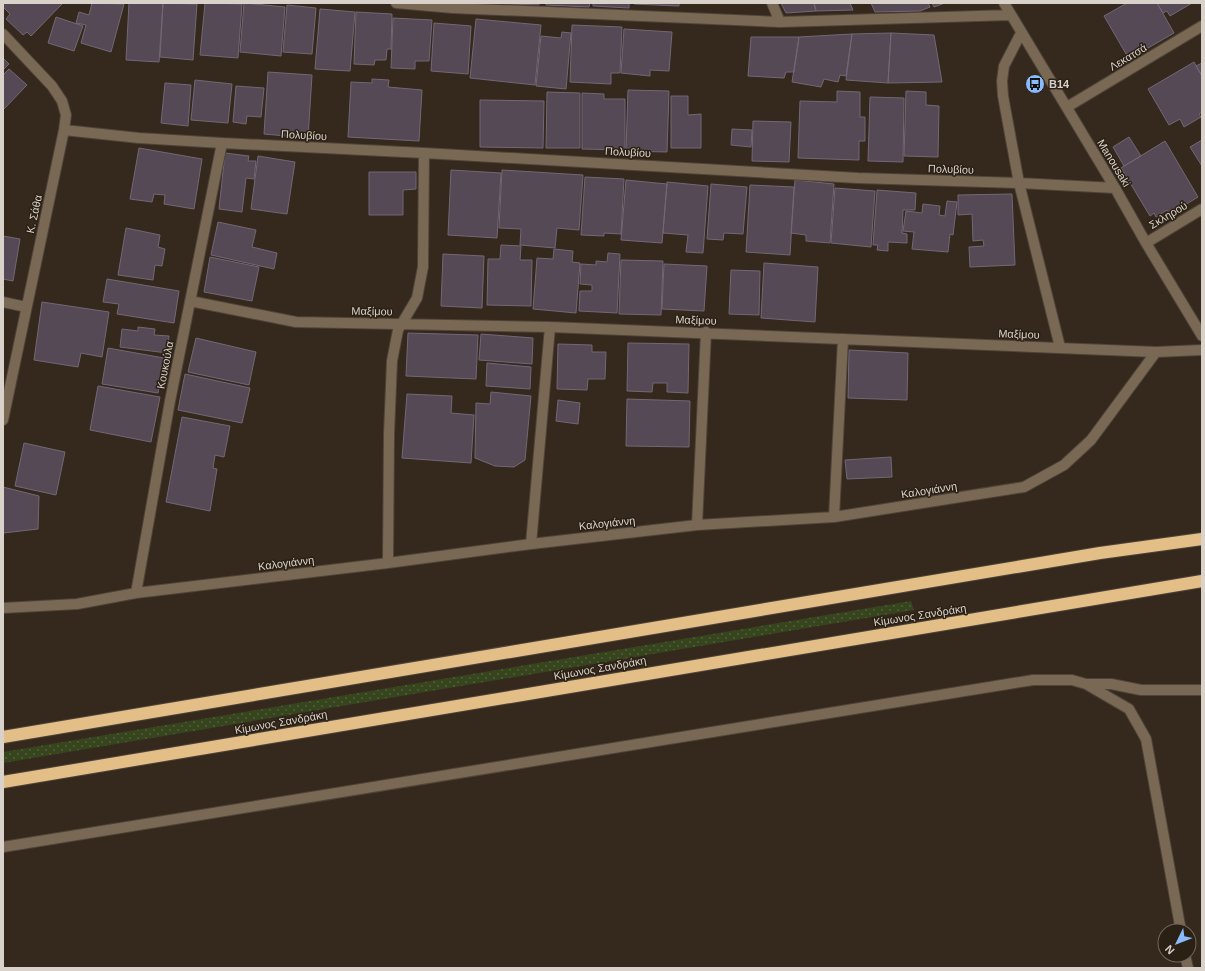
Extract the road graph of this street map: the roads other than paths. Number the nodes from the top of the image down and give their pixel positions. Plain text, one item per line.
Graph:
1 (396, 3) edge
2 (772, 3) edge
3 (1004, 3) edge
4 (1011, 15) junction
5 (780, 22) junction
6 (1202, 26) edge
7 (1021, 33) junction
8 (3, 34) edge
9 (1067, 108) junction
10 (64, 130) junction
11 (222, 143) junction
12 (424, 153) junction
13 (1019, 183) junction
14 (1115, 188) junction
15 (1202, 209) edge
16 (1146, 243) junction
17 (190, 301) junction
18 (3, 302) edge
19 (26, 308) junction
20 (401, 324) junction
21 (550, 327) junction
22 (706, 332) junction
23 (1202, 336) edge
24 (843, 339) junction
25 (1060, 347) junction
26 (1202, 350) edge
27 (1156, 352) junction
28 (4, 414) edge
29 (834, 517) junction
30 (698, 525) junction
31 (1202, 539) edge
32 (531, 544) junction
33 (388, 563) junction
34 (1202, 581) edge
35 (136, 593) junction
36 (3, 608) edge
37 (1086, 684) junction
38 (1202, 690) edge
39 (3, 737) edge
40 (3, 782) edge
41 (3, 847) edge
42 (1180, 923) edge

1 - 5 street
2 - 5 street
3 - 4 street, Manousaki
4 - 5 street
4 - 7 street, Manousaki
6 - 9 street, Λεκατσά
7 - 9 street, Manousaki
7 - 13 street
8 - 10 street, Κ. Σάθα
9 - 14 street, Manousaki
10 - 11 street, Πολυβίου
10 - 19 street, Κ. Σάθα
11 - 12 street, Πολυβίου
11 - 17 street, Κουκούλα
12 - 13 street, Πολυβίου
12 - 20 street
13 - 14 street, Πολυβίου
13 - 25 street
14 - 16 street, Manousaki
15 - 16 street, Σκληρού
16 - 23 street, Manousaki
17 - 20 street, Μαξίμου
17 - 35 street, Κουκούλα
18 - 19 street
19 - 28 street, Κ. Σάθα
20 - 21 street, Μαξίμου
20 - 33 street
21 - 22 street, Μαξίμου
21 - 32 street
22 - 24 street, Μαξίμου
22 - 30 street
24 - 25 street, Μαξίμου
24 - 29 street
25 - 27 street, Μαξίμου
26 - 27 street, Μαξίμου
27 - 29 street, Καλογιάννη
29 - 30 street, Καλογιάννη
30 - 32 street, Καλογιάννη
31 - 39 highway
32 - 33 street, Καλογιάννη
33 - 35 street, Καλογιάννη
34 - 40 highway, Κίμωνος Σανδράκη
35 - 36 street, Καλογιάννη
37 - 38 street
37 - 41 street
37 - 42 street

